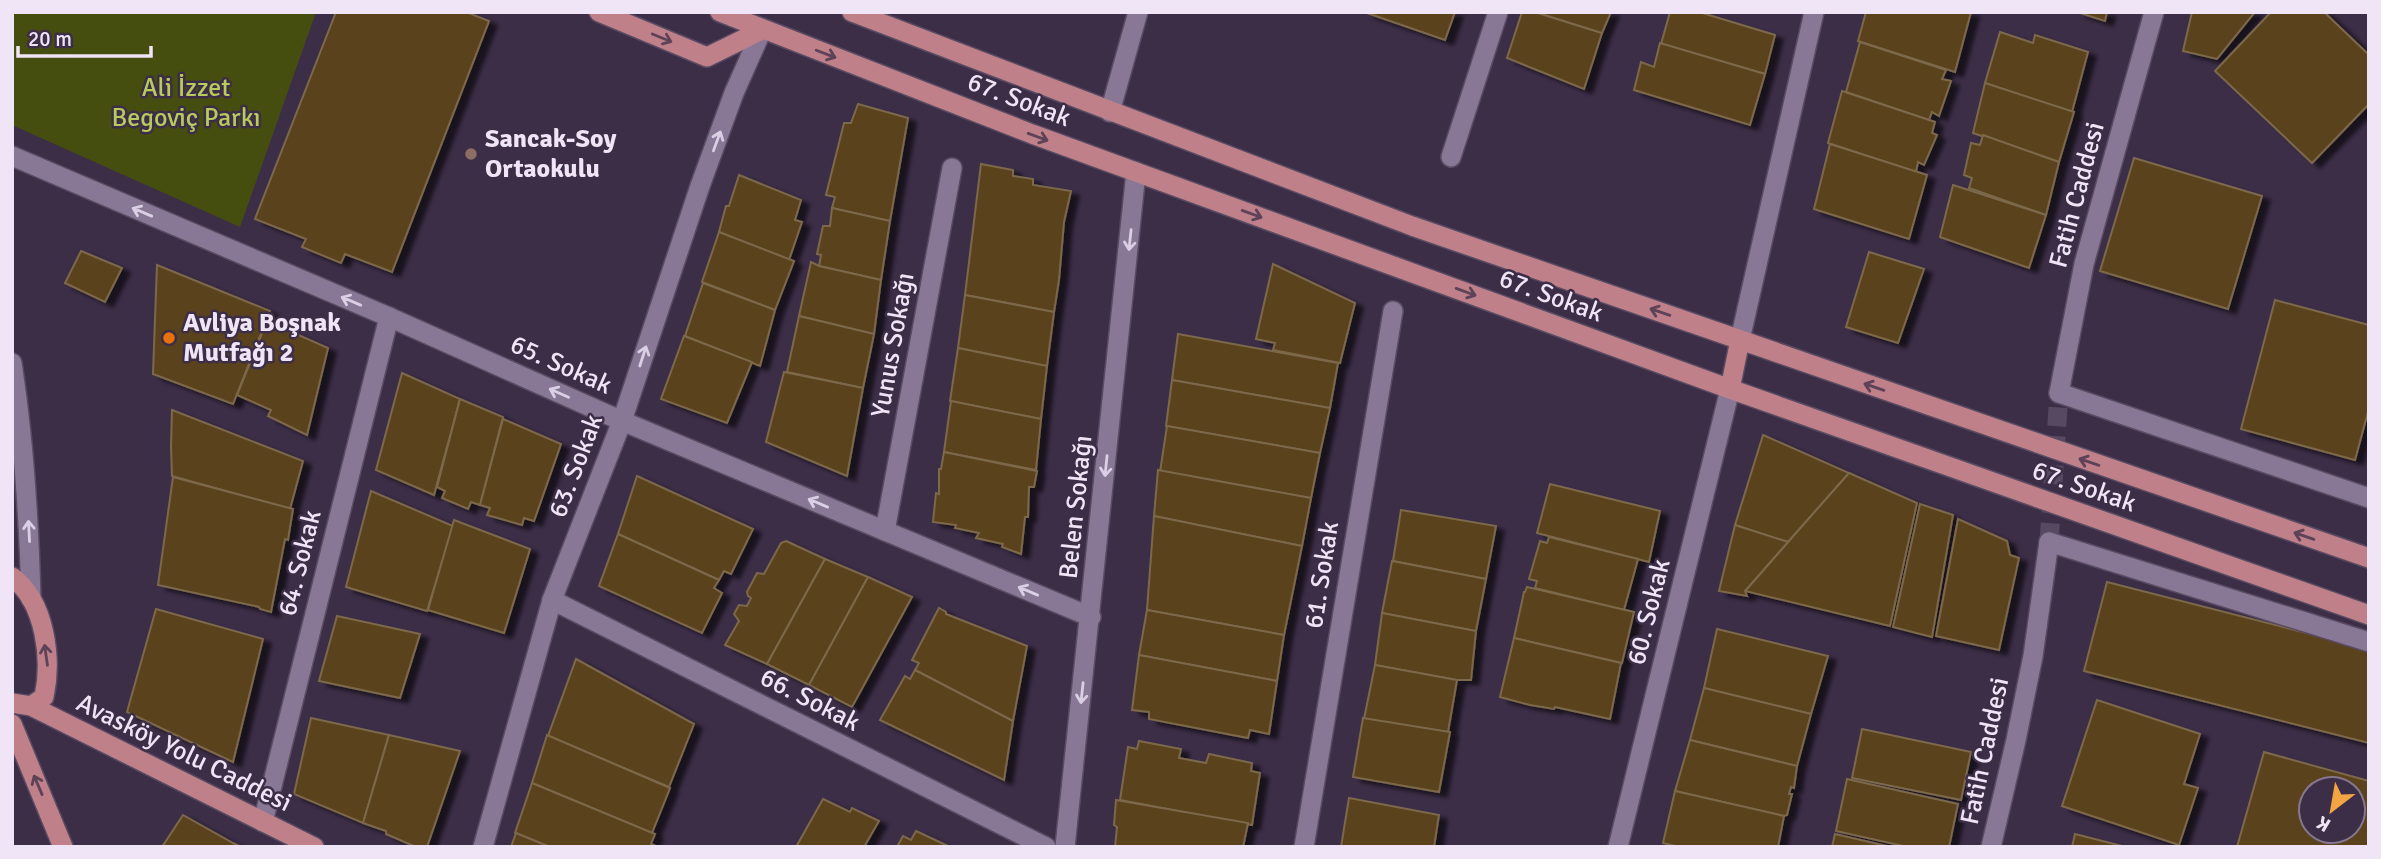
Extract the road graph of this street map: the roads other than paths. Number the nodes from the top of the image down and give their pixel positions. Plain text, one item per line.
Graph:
1 (599, 12) edge
2 (720, 12) edge
3 (852, 12) edge
4 (884, 12) edge
5 (1138, 12) edge
6 (1498, 12) edge
7 (1814, 12) edge
8 (2154, 12) edge
9 (762, 30) junction
10 (905, 34) junction
11 (1110, 112) junction
12 (12, 156) edge
13 (1451, 157) dead end
14 (952, 168) dead end
15 (1136, 172) junction
16 (1392, 312) dead end
17 (389, 317) junction
18 (1741, 340) junction
19 (12, 363) edge
20 (1730, 389) junction
21 (622, 421) junction
22 (2369, 498) edge
23 (886, 531) junction
24 (2369, 558) edge
25 (12, 577) edge
26 (31, 599) junction
27 (552, 600) junction
28 (2369, 615) edge
29 (1091, 617) junction
30 (2369, 642) edge
31 (22, 705) edge
32 (12, 724) edge
33 (263, 822) junction
34 (63, 847) edge
35 (314, 847) edge
36 (483, 847) edge
37 (1046, 847) edge
38 (1065, 847) edge
39 (1304, 847) edge
40 (1618, 847) edge
41 (1991, 847) edge

1 -> 9 main road
2 - 9 main road, 67. Sokak
3 - 10 main road, 67. Sokak
4 - 10 main road
5 - 11 street
6 - 13 street
7 - 18 street
8 - 22 street, Fatih Caddesi
9 -> 15 main road, 67. Sokak
21 -> 9 street, 63. Sokak
10 - 11 main road, 67. Sokak
18 -> 11 main road, 67. Sokak
17 -> 12 street, 65. Sokak
14 - 23 street, Yunus Sokağı
15 -> 20 main road, 67. Sokak
15 -> 29 street, Belen Sokağı
16 - 39 street, 61. Sokak
21 -> 17 street, 65. Sokak
17 - 33 street, 64. Sokak
18 - 20 main road
24 -> 18 main road, 67. Sokak
26 -> 19 street
20 - 28 main road, 67. Sokak
20 - 40 street, 60. Sokak
23 -> 21 street, 65. Sokak
21 - 27 street, 63. Sokak
29 -> 23 street, 65. Sokak
25 - 26 main road
31 -> 26 main road
27 - 36 street, 63. Sokak
27 - 37 street, 66. Sokak
29 -> 38 street, Belen Sokağı
30 - 41 street, Fatih Caddesi
31 - 33 main road, Avasköy Yolu Caddesi
34 -> 32 main road
33 - 35 main road, Avasköy Yolu Caddesi

